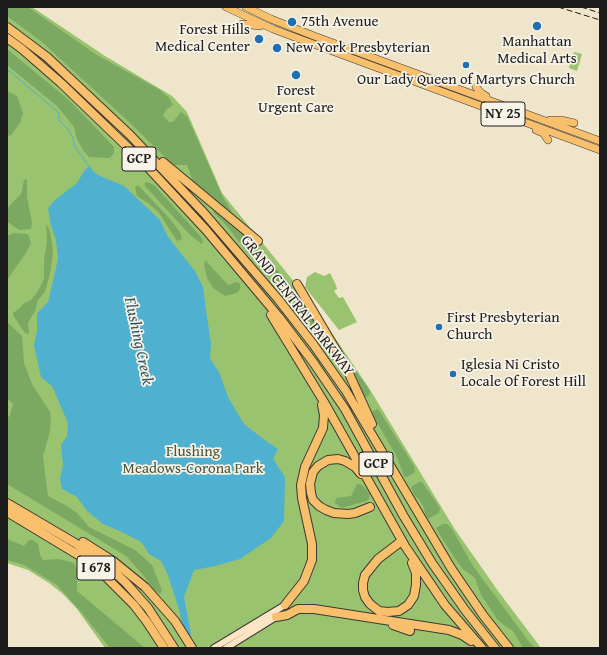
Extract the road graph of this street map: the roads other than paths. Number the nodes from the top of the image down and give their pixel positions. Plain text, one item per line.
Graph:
1 (226, 7) edge
2 (246, 7) edge
3 (7, 22) edge
4 (242, 24) dead end
5 (7, 27) edge
6 (273, 29) junction
7 (7, 38) edge
8 (48, 57) junction
9 (476, 87) dead end
10 (504, 106) junction
11 (511, 118) junction
12 (540, 119) junction
13 (574, 123) dead end
14 (548, 140) dead end
15 (600, 141) edge
16 (140, 145) junction
17 (600, 150) edge
18 (258, 241) dead end
19 (252, 284) junction
20 (297, 284) dead end
21 (319, 395) junction
22 (393, 470) junction
23 (372, 488) junction
24 (7, 503) edge
25 (370, 507) dead end
26 (7, 512) edge
27 (43, 524) junction
28 (402, 544) junction
29 (285, 605) joint
30 (276, 618) joint
31 (375, 618) junction
32 (410, 631) dead end
33 (164, 648) edge
34 (174, 648) edge
35 (192, 648) edge
36 (214, 648) edge
37 (226, 648) edge
38 (478, 648) edge
39 (482, 648) edge
40 (495, 648) edge
41 (509, 648) edge

1 - 6 main road, NY 25
2 - 10 main road, NY 25
3 - 8 highway
4 - 6 main road
5 - 8 highway, GRAND CENTRAL PARKWAY / GCP
6 - 11 main road, NY 25
7 - 19 highway, GRAND CENTRAL PARKWAY / GCP
8 - 16 highway, GRAND CENTRAL PARKWAY / GCP
9 - 10 main road
10 - 12 main road, NY 25
11 - 14 main road
11 - 17 main road, NY 25
12 - 13 main road
12 - 15 main road, NY 25
16 - 18 highway
16 - 22 highway, GRAND CENTRAL PARKWAY / GCP
19 - 21 highway
19 - 40 highway, GRAND CENTRAL PARKWAY / GCP
20 - 22 highway
21 - 23 highway
21 - 29 highway
22 - 41 highway, GRAND CENTRAL PARKWAY / GCP
23 - 25 highway
23 - 28 highway
24 - 27 highway, I 678
26 - 33 highway, I 678
27 - 34 highway, I 678
27 - 35 highway
28 - 28 highway
28 - 39 highway
29 - 36 main road
30 - 31 highway
30 - 37 main road
31 - 32 highway
31 - 38 highway

